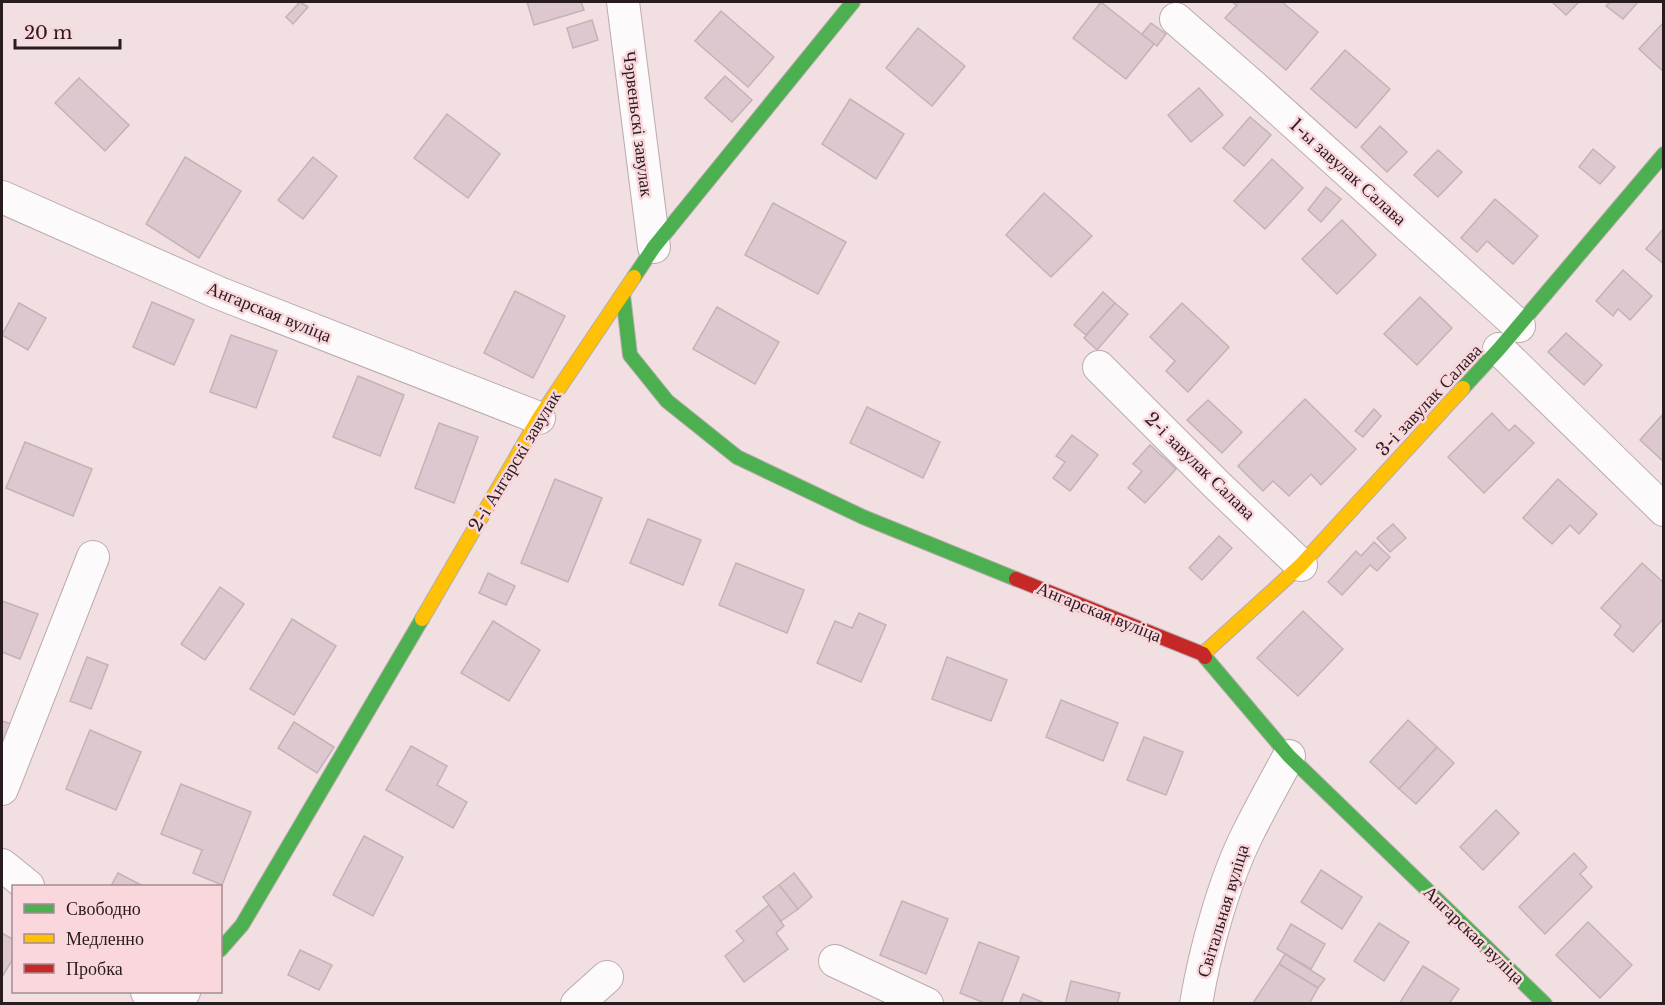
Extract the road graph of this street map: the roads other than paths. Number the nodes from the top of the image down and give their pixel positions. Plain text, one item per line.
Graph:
1 (623, 2) edge
2 (853, 2) edge
3 (1176, 19) dead end
4 (1664, 153) edge
5 (2, 197) edge
6 (654, 247) junction
7 (623, 296) junction
8 (1509, 338) junction
9 (1099, 367) dead end
10 (539, 418) junction
11 (1664, 510) edge
12 (93, 557) dead end
13 (1301, 565) junction
14 (1203, 654) junction
15 (1289, 756) junction
16 (2, 789) edge
17 (2, 865) edge
18 (27, 885) edge
19 (222, 948) edge
20 (835, 961) dead end
21 (607, 977) dead end
22 (148, 993) edge
23 (160, 1004) edge
24 (577, 1004) edge
25 (927, 1004) edge
26 (1196, 1004) edge
27 (1545, 1004) edge

1 - 6 street, Чэрвеньскі завулак
2 - 6 street, 2-і Ангарскі завулак
3 - 8 street, 1-ы завулак Салава
4 - 8 street, 3-і завулак Салава
5 - 10 street, Ангарская вуліца
6 - 7 street, 2-і Ангарскі завулак
7 - 10 street, 2-і Ангарскі завулак
7 - 14 street, Ангарская вуліца
8 - 11 street, 1-ы завулак Салава
8 - 13 street, 3-і завулак Салава
9 - 13 street, 2-і завулак Салава
10 - 19 street, 2-і Ангарскі завулак
12 - 16 street
13 - 14 street, 3-і завулак Салава
14 - 15 street, Ангарская вуліца
15 - 26 street, Світальная вуліца
15 - 27 street, Ангарская вуліца
17 - 18 street
20 - 25 street
21 - 24 street
22 - 23 street

